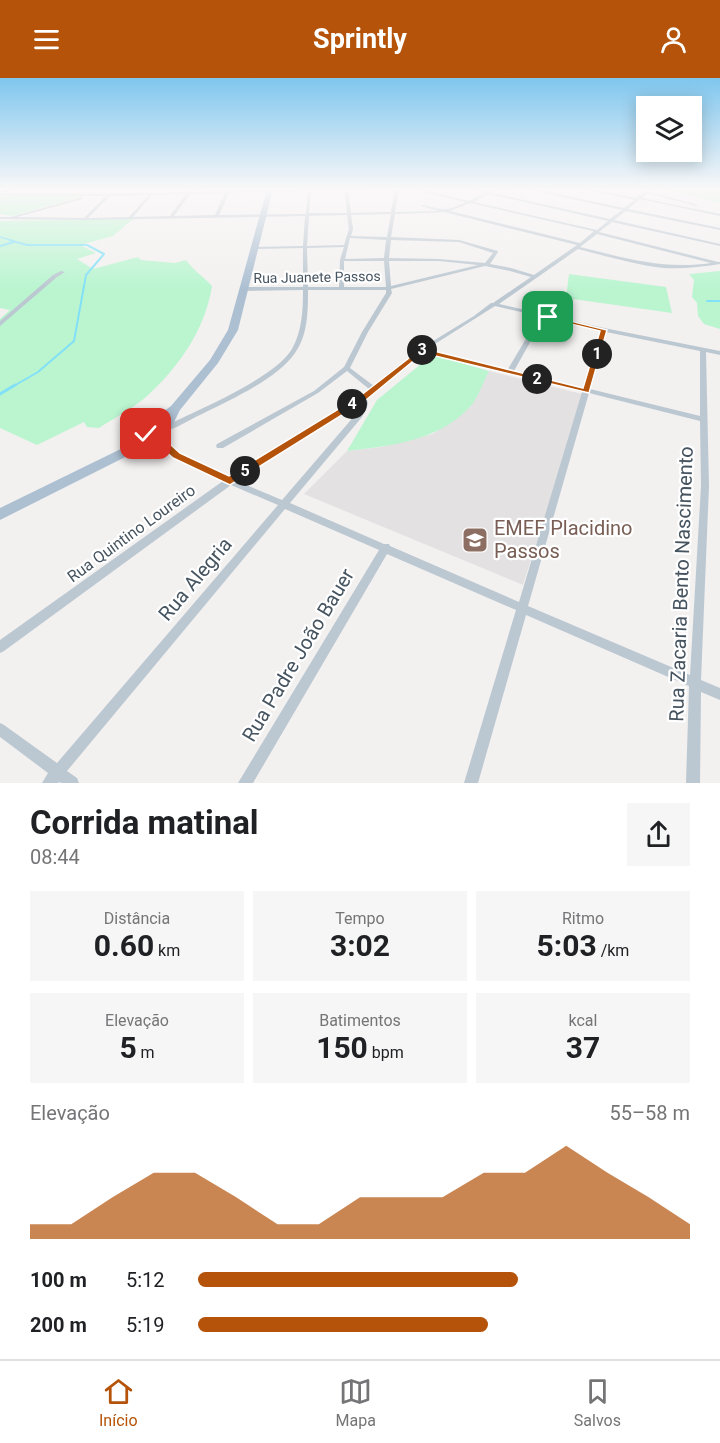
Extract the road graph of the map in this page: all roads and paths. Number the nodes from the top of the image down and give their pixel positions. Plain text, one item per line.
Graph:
1 (261, 222) edge
2 (307, 222) edge
3 (350, 222) edge
4 (391, 222) edge
5 (485, 222) edge
6 (553, 222) edge
7 (609, 222) edge
8 (619, 222) edge
9 (688, 222) edge
10 (720, 229) edge
11 (596, 232) junction
12 (349, 237) junction
13 (388, 240) junction
14 (720, 245) edge
15 (346, 246) junction
16 (579, 246) junction
17 (305, 247) junction
18 (255, 248) junction
19 (342, 260) junction
20 (386, 260) junction
21 (719, 263) edge
22 (487, 264) junction
23 (63, 272) dead end
24 (534, 276) junction
25 (341, 288) junction
26 (391, 288) junction
27 (244, 289) junction
28 (306, 289) junction
29 (493, 304) junction
30 (0, 324) edge
31 (604, 330) junction
32 (530, 337) dead end
33 (422, 350) junction
34 (703, 350) junction
35 (720, 353) edge
36 (347, 368) junction
37 (510, 372) junction
38 (373, 389) junction
39 (586, 391) junction
40 (363, 398) junction
41 (702, 419) junction
42 (156, 433) junction
43 (220, 446) dead end
44 (225, 479) junction
45 (283, 504) junction
46 (0, 514) edge
47 (386, 548) junction
48 (522, 609) junction
49 (0, 647) edge
50 (695, 683) junction
51 (720, 694) edge
52 (0, 729) edge
53 (54, 778) edge
54 (72, 783) edge
55 (245, 783) edge
56 (471, 783) edge
57 (693, 783) edge

1 - 18 main road
2 - 17 street
3 - 12 street
4 - 13 street
5 - 16 street
6 - 11 street
7 - 11 street, Rua Quintino Loureiro
8 - 14 street
9 - 10 street
11 - 16 street, Rua Quintino Loureiro
11 - 21 street
12 - 13 street
12 - 15 street
13 - 20 street
13 - 22 street
15 - 17 street
15 - 19 street
16 - 21 street
16 - 24 street, Rua Quintino Loureiro
17 - 18 street
17 - 28 street
18 - 27 main road
19 - 20 street
19 - 25 street
20 - 22 street
20 - 26 street
22 - 24 street
22 - 26 street, Rua Juanete Passos
23 - 30 street
24 - 29 street, Rua Quintino Loureiro
25 - 26 street, Rua Juanete Passos
25 - 28 street, Rua Juanete Passos
26 - 36 street, Rua Juanete Passos
27 - 28 street, Rua Juanete Passos
27 - 42 main road
28 - 42 street
29 - 31 street
29 - 33 street, Rua Quintino Loureiro
31 - 34 street
31 - 39 street
32 - 37 street
33 - 37 street
33 - 38 street, Rua Quintino Loureiro
34 - 35 street
34 - 41 street, Rua Zacaria Bento Nascimento
36 - 38 street
36 - 43 street, Rua Juanete Passos
37 - 39 street
38 - 40 street, Rua Quintino Loureiro
39 - 41 street
39 - 48 street
40 - 44 street, Rua Quintino Loureiro
40 - 45 street, Rua Alegria
41 - 50 street, Rua Zacaria Bento Nascimento
42 - 44 street
42 - 46 main road
44 - 45 street
44 - 49 street, Rua Quintino Loureiro
45 - 47 street
45 - 53 street, Rua Alegria
47 - 48 street
47 - 55 street, Rua Padre João Bauer
48 - 50 street
48 - 56 street
50 - 51 street
50 - 57 street, Rua Zacaria Bento Nascimento
52 - 53 street
53 - 54 street

